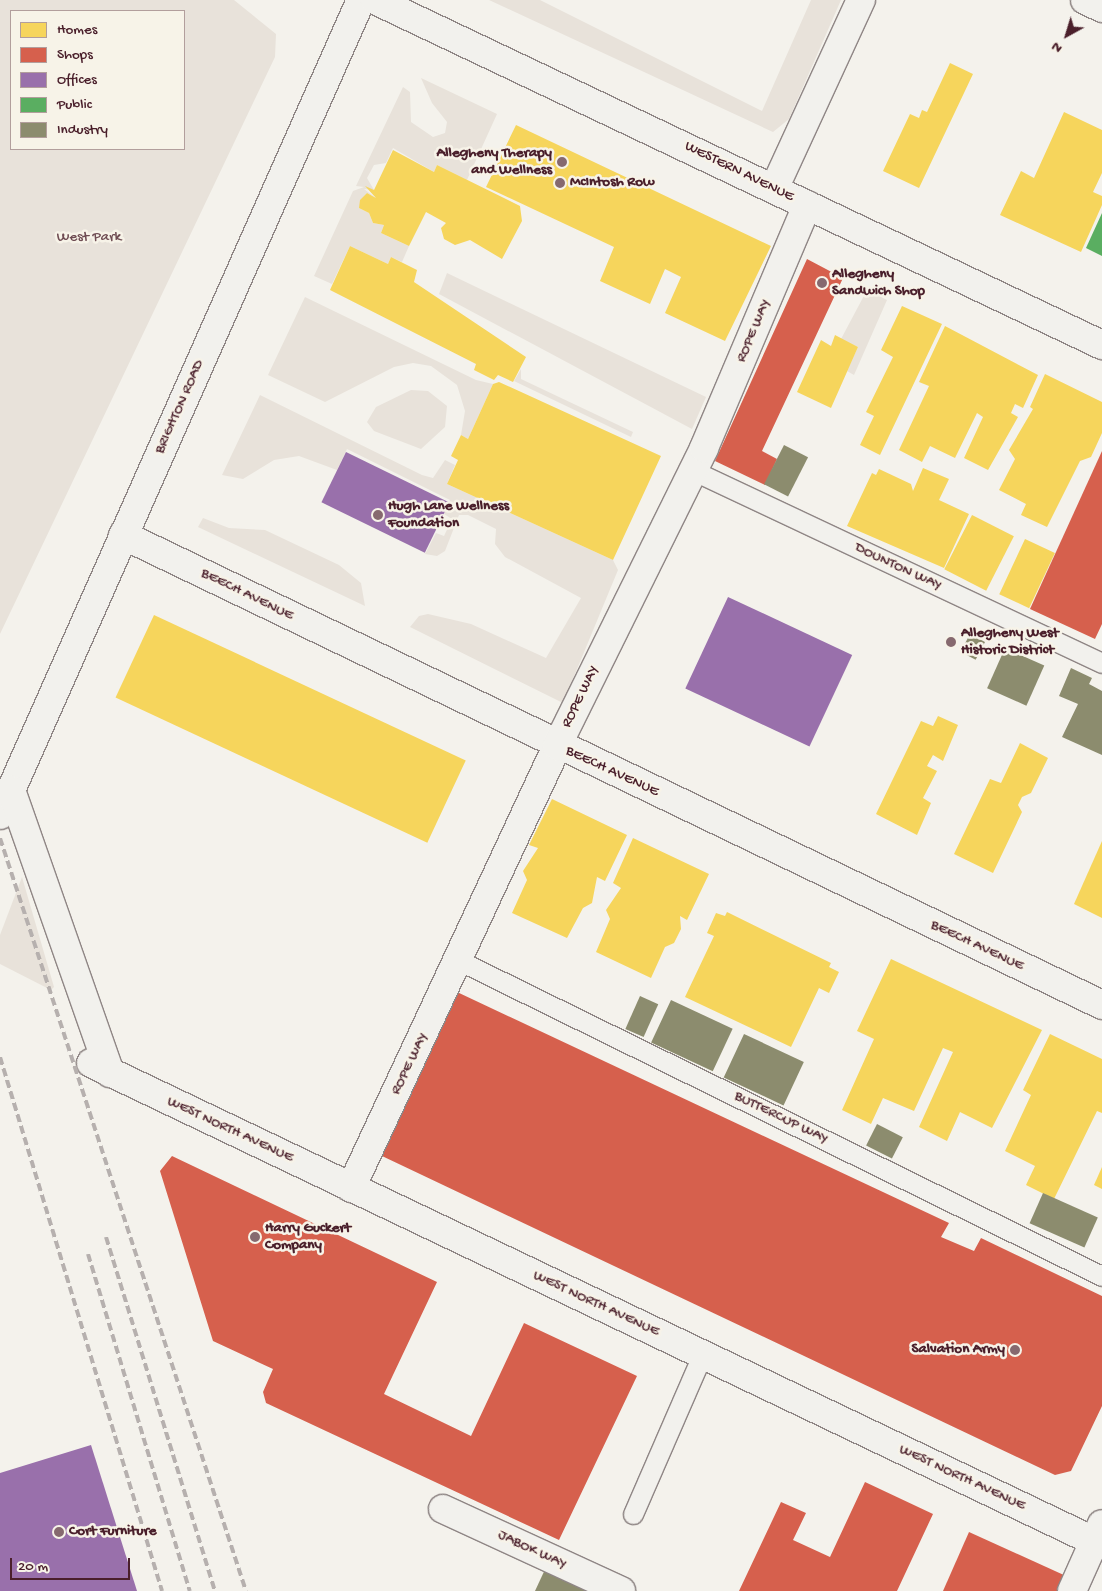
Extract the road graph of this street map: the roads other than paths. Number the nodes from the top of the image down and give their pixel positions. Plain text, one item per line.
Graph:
1 (361, 0) edge
2 (375, 0) edge
3 (861, 0) edge
4 (1085, 0) edge
5 (1102, 8) edge
6 (774, 189) junction
7 (807, 205) junction
8 (1102, 345) edge
9 (694, 471) junction
10 (123, 536) junction
11 (1102, 663) edge
12 (557, 746) junction
13 (15, 780) junction
14 (0, 815) edge
15 (460, 961) junction
16 (1102, 1005) edge
17 (351, 1188) junction
18 (1102, 1276) edge
19 (702, 1354) junction
20 (443, 1509) dead end
21 (633, 1514) dead end
22 (1099, 1537) edge
23 (621, 1591) edge
24 (1072, 1591) edge

1 - 10 street, BRIGHTON ROAD
2 - 6 street, WESTERN AVENUE
3 - 6 street
4 - 5 street
6 - 7 street, WESTERN AVENUE
7 - 8 street, WESTERN AVENUE
7 - 9 street, ROPE WAY
9 - 11 lane, DOUNTON WAY
9 - 12 street, ROPE WAY
10 - 12 street, BEECH AVENUE
10 - 13 street, BRIGHTON ROAD
12 - 15 street, ROPE WAY
12 - 16 street, BEECH AVENUE
13 - 14 street, BRIGHTON ROAD
13 - 17 street, WEST NORTH AVENUE
15 - 17 street, ROPE WAY
15 - 18 lane, BUTTERCUP WAY
17 - 19 street, WEST NORTH AVENUE
19 - 21 lane
19 - 22 street, WEST NORTH AVENUE
20 - 23 street, JABOK WAY
22 - 24 street

